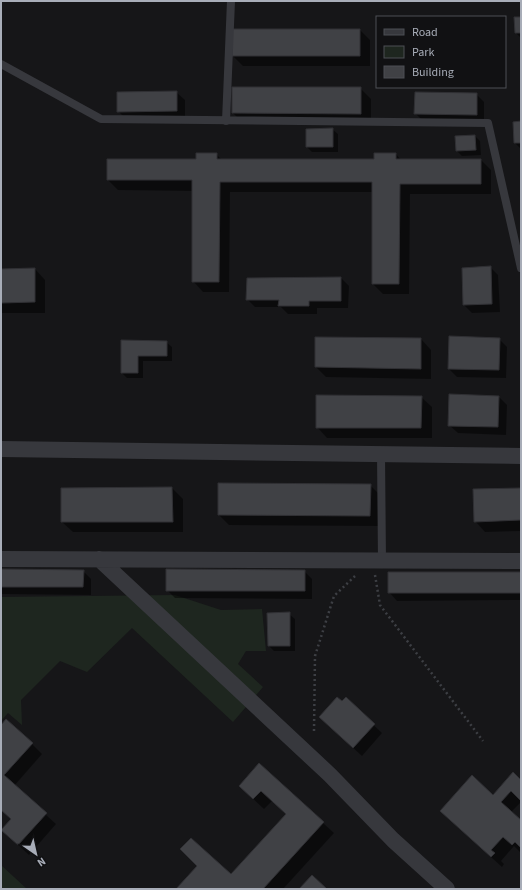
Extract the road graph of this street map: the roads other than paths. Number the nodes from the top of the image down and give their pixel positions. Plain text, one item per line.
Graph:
1 (231, 1) edge
2 (1, 64) edge
3 (226, 121) junction
4 (521, 268) edge
5 (1, 449) edge
6 (381, 454) junction
7 (521, 456) edge
8 (1, 558) edge
9 (99, 559) junction
10 (377, 561) junction
11 (521, 561) edge
12 (447, 889) edge

1 - 3 lane
2 - 3 lane
3 - 4 lane
5 - 6 street
6 - 7 street
6 - 10 lane
8 - 9 street
9 - 10 street
9 - 12 street
10 - 11 street

